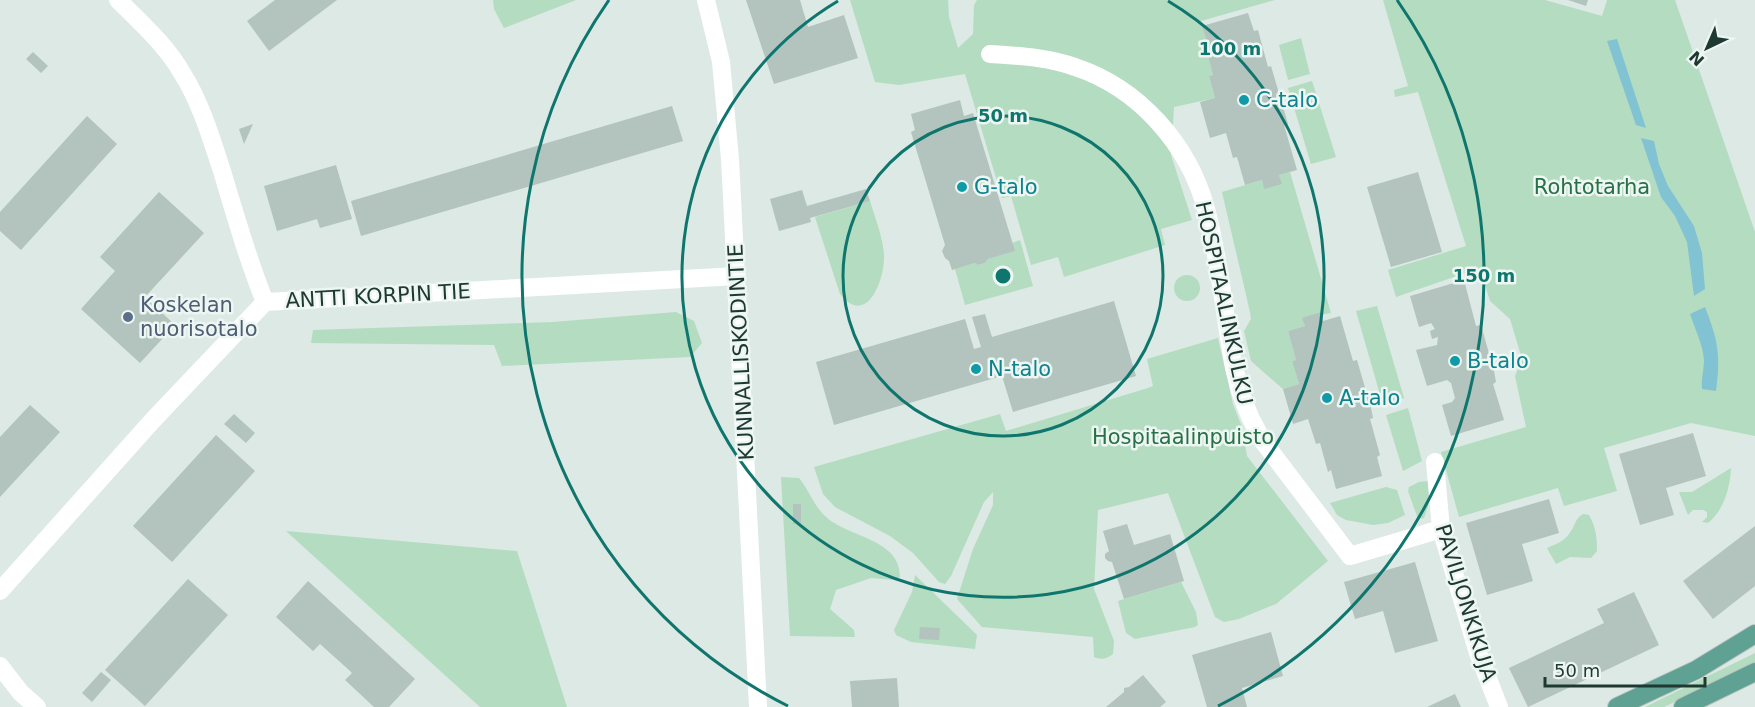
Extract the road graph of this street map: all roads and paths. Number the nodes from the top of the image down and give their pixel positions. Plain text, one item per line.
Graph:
1 (118, 0) edge
2 (706, 0) edge
3 (990, 54) dead end
4 (737, 276) junction
5 (265, 303) junction
6 (1435, 462) dead end
7 (1441, 529) junction
8 (0, 591) edge
9 (1755, 634) edge
10 (0, 666) edge
11 (1755, 672) edge
12 (37, 707) edge
13 (758, 707) edge
14 (1498, 707) edge
15 (1617, 707) edge
16 (1683, 707) edge

1 - 5 street
2 - 4 street, KUNNALLISKODINTIE
3 - 7 street, HOSPITAALINKULKU
4 - 5 street, ANTTI KORPIN TIE
4 - 13 street, KUNNALLISKODINTIE
5 - 8 street, ANTTI KORPIN TIE
6 - 7 street, PAVILJONKIKUJA
7 - 14 street, PAVILJONKIKUJA
9 - 15 main road
10 - 12 street
11 - 16 main road

